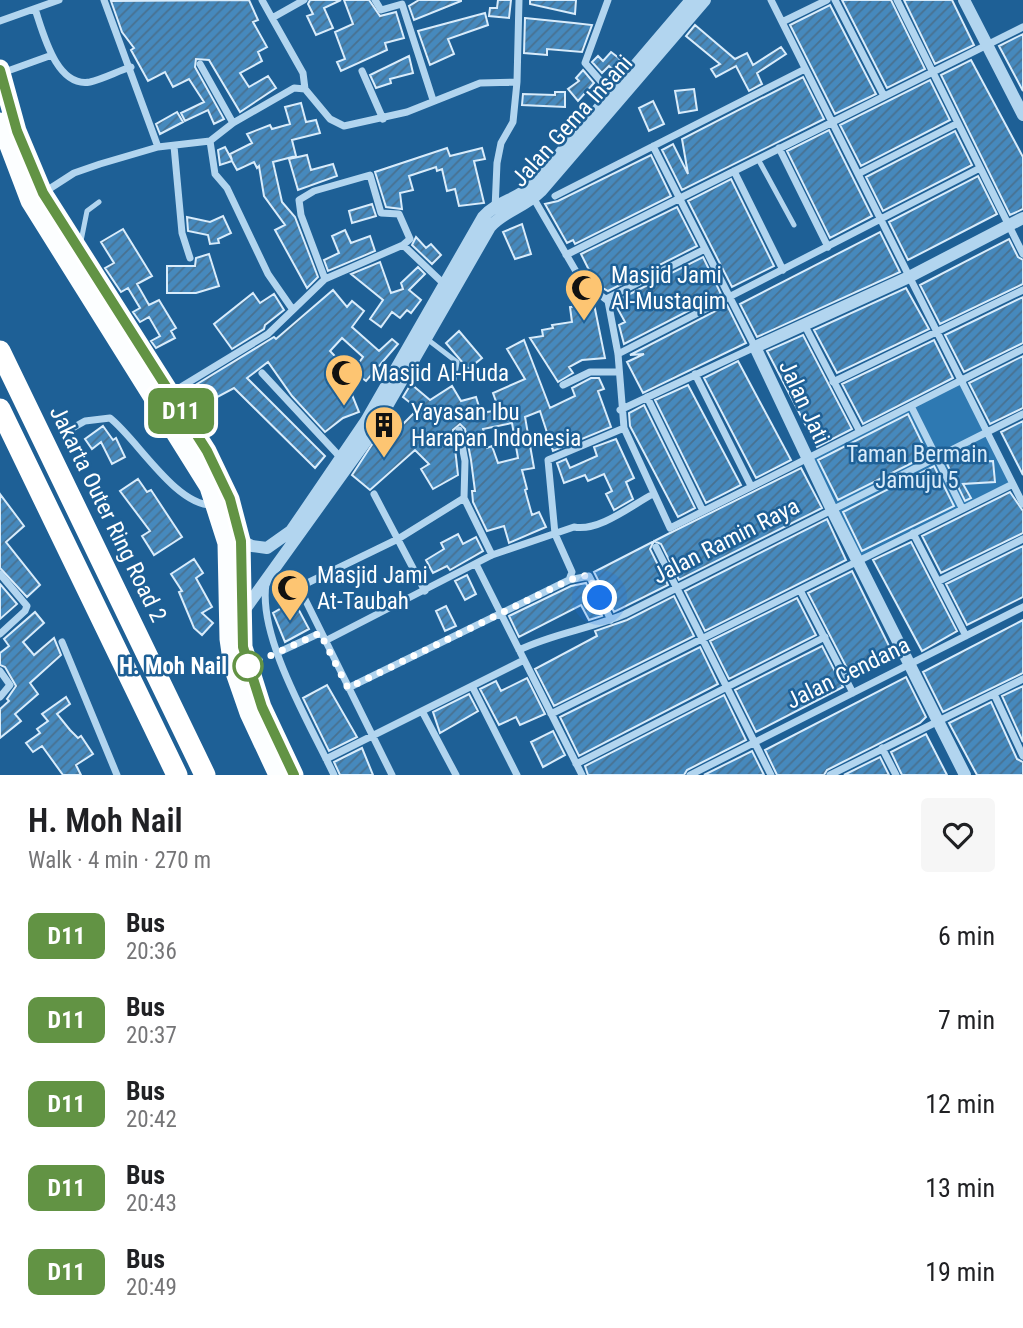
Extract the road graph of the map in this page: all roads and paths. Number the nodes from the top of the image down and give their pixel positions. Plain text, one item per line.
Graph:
1 (59, 0) edge
2 (104, 0) edge
3 (262, 0) edge
4 (304, 0) edge
5 (375, 0) edge
6 (411, 0) edge
7 (519, 0) edge
8 (608, 0) edge
9 (691, 0) edge
10 (705, 0) edge
11 (771, 0) edge
12 (827, 0) edge
13 (835, 0) edge
14 (897, 0) edge
15 (964, 0) edge
16 (403, 6) junction
17 (34, 9) junction
18 (272, 18) junction
19 (0, 21) edge
20 (782, 22) junction
21 (1023, 27) edge
22 (987, 45) junction
23 (52, 55) junction
24 (200, 64) dead end
25 (131, 67) junction
26 (805, 69) junction
27 (0, 71) edge
28 (362, 71) dead end
29 (933, 72) junction
30 (517, 82) junction
31 (305, 89) junction
32 (611, 93) junction
33 (884, 96) junction
34 (433, 100) junction
35 (1023, 116) edge
36 (383, 119) junction
37 (0, 122) edge
38 (832, 122) junction
39 (233, 123) junction
40 (958, 123) junction
41 (210, 141) junction
42 (174, 146) junction
43 (653, 146) junction
44 (158, 147) junction
45 (779, 148) junction
46 (758, 159) junction
47 (980, 168) junction
48 (734, 171) junction
49 (858, 174) junction
50 (43, 193) junction
51 (531, 194) junction
52 (555, 196) dead end
53 (680, 198) junction
54 (99, 202) dead end
55 (496, 211) junction
56 (1023, 218) edge
57 (881, 220) junction
58 (794, 225) dead end
59 (1009, 226) junction
60 (477, 238) junction
61 (403, 245) junction
62 (828, 247) junction
63 (78, 249) junction
64 (705, 249) junction
65 (1023, 254) edge
66 (566, 255) junction
67 (190, 258) dead end
68 (783, 270) junction
69 (909, 277) junction
70 (325, 279) junction
71 (445, 285) junction
72 (1023, 290) edge
73 (730, 297) junction
74 (606, 299) junction
75 (293, 310) junction
76 (805, 326) junction
77 (937, 332) junction
78 (426, 338) junction
79 (755, 347) junction
80 (1023, 349) edge
81 (0, 351) edge
82 (618, 354) junction
83 (262, 373) dead end
84 (620, 373) junction
85 (695, 374) junction
86 (454, 380) dead end
87 (961, 380) junction
88 (833, 382) junction
89 (563, 385) dead end
90 (170, 394) junction
91 (647, 397) junction
92 (911, 406) junction
93 (0, 409) edge
94 (620, 410) junction
95 (1023, 414) edge
96 (624, 428) junction
97 (69, 430) dead end
98 (459, 430) dead end
99 (859, 430) junction
100 (987, 433) junction
101 (341, 458) junction
102 (936, 458) junction
103 (807, 459) junction
104 (1013, 484) junction
105 (751, 486) junction
106 (326, 489) junction
107 (374, 494) dead end
108 (653, 494) junction
109 (464, 498) junction
110 (216, 504) junction
111 (1023, 504) edge
112 (962, 508) junction
113 (703, 510) junction
114 (832, 510) junction
115 (914, 533) junction
116 (555, 534) junction
117 (398, 539) junction
118 (1023, 539) edge
119 (241, 541) junction
120 (275, 544) junction
121 (656, 547) dead end
122 (288, 554) junction
123 (492, 555) junction
124 (858, 562) junction
125 (477, 564) junction
126 (0, 574) edge
127 (569, 580) junction
128 (939, 582) junction
129 (267, 583) junction
130 (676, 587) junction
131 (425, 591) junction
132 (802, 592) junction
133 (1023, 607) edge
134 (501, 614) junction
135 (241, 615) junction
136 (611, 620) junction
137 (320, 633) junction
138 (0, 634) edge
139 (966, 636) junction
140 (825, 637) junction
141 (704, 639) junction
142 (325, 641) junction
143 (62, 642) dead end
144 (284, 650) junction
145 (519, 650) junction
146 (524, 660) junction
147 (910, 665) junction
148 (0, 671) edge
149 (1023, 679) edge
150 (472, 686) junction
151 (348, 688) junction
152 (728, 688) junction
153 (853, 693) junction
154 (994, 694) junction
155 (0, 697) edge
156 (422, 711) junction
157 (551, 714) junction
158 (938, 720) junction
159 (372, 736) junction
160 (1019, 738) edge
161 (753, 741) junction
162 (882, 748) junction
163 (1023, 755) edge
164 (331, 756) junction
165 (576, 764) junction
166 (117, 775) edge
167 (177, 775) edge
168 (205, 775) edge
169 (278, 775) edge
170 (294, 775) edge
171 (334, 775) edge
172 (392, 775) edge
173 (456, 775) edge
174 (517, 775) edge
175 (582, 775) edge
176 (690, 775) edge
177 (771, 775) edge
178 (830, 775) edge
179 (896, 775) edge
180 (965, 775) edge

1 - 17 street
2 - 25 street
3 - 18 street
4 - 18 street
5 - 16 street
6 - 16 street
7 - 30 street
8 - 32 street
9 - 32 street, Jalan Gema Insani
10 - 51 street, Jalan Gema Insani
11 - 20 street
12 - 20 street
13 - 33 street
14 - 29 street
15 - 22 street
16 - 34 street
17 - 19 street
17 - 23 street
18 - 31 street
20 - 26 street
21 - 22 street
22 - 29 street
22 - 35 street
23 - 25 street
23 - 27 street
24 - 39 street
25 - 44 street
26 - 38 street
26 - 43 street
27 - 50 highway
28 - 36 street
29 - 33 street
29 - 40 street
30 - 34 street
30 - 55 street
31 - 36 street
31 - 39 street
32 - 51 street, Jalan Gema Insani
33 - 38 street
34 - 36 street
37 - 110 highway
38 - 45 street
38 - 49 street
39 - 41 street
40 - 47 street
40 - 49 street
41 - 42 street
41 - 75 street
42 - 44 street
42 - 67 street
43 - 52 street
43 - 53 street
44 - 50 street
45 - 46 street
45 - 62 street
46 - 48 street
46 - 58 lane
47 - 57 street
47 - 59 street
48 - 53 street
48 - 68 street
49 - 57 street
50 - 63 highway
51 - 55 street, Jalan Gema Insani
51 - 66 street
53 - 64 street
53 - 66 street
54 - 63 lane
55 - 60 street
56 - 59 street, Jalan Jati
57 - 62 street
57 - 69 street
59 - 65 street
59 - 69 street, Jalan Jati
60 - 71 street
60 - 78 street
61 - 70 street
61 - 70 street
61 - 71 street
62 - 68 street
63 - 90 highway
64 - 73 street
64 - 74 street
66 - 74 street
68 - 73 street
69 - 76 street, Jalan Jati
69 - 77 street
70 - 75 street
71 - 101 street
72 - 77 street
73 - 79 street
73 - 82 street
74 - 82 street
75 - 90 street
76 - 79 street, Jalan Jati
76 - 88 street
77 - 87 street
77 - 88 street
78 - 86 lane
78 - 106 street
79 - 85 street
79 - 103 street, Jalan Jati
80 - 87 street
81 - 168 highway, Jakarta Outer Ring Road 2
82 - 84 street
83 - 101 street
84 - 89 street
84 - 94 street
85 - 91 street
85 - 105 street
87 - 92 street
87 - 100 street
88 - 99 street
90 - 119 highway
91 - 94 street
91 - 113 street
92 - 99 street
92 - 102 street
93 - 167 highway
94 - 96 street
95 - 100 street, Jalan Ramin Raya
96 - 108 street
96 - 116 street
97 - 110 street
98 - 109 street
99 - 103 street
100 - 102 street, Jalan Ramin Raya
100 - 104 street
101 - 106 street
102 - 112 street
102 - 114 street, Jalan Ramin Raya
103 - 105 street
103 - 114 street, Jalan Jati
104 - 111 street
104 - 112 street
105 - 113 street
106 - 120 street
106 - 122 street
107 - 117 street
108 - 113 street
108 - 116 street
109 - 117 street
109 - 123 street
110 - 169 highway
112 - 115 street
114 - 124 street, Jalan Jati
114 - 130 street, Jalan Ramin Raya
115 - 124 street
115 - 128 street
116 - 123 street
116 - 127 street
117 - 131 street
117 - 137 street
118 - 128 street
119 - 120 street
119 - 135 highway
120 - 122 street
121 - 130 street
122 - 129 street
123 - 125 street
124 - 132 street
124 - 147 street, Jalan Jati
125 - 131 street
125 - 134 street
126 - 138 street
127 - 134 street
127 - 136 street
128 - 139 street
129 - 135 street
129 - 144 street
130 - 136 street, Jalan Ramin Raya
130 - 141 street
131 - 142 street
132 - 140 street
132 - 141 street
133 - 139 street, Jalan Cendana
134 - 145 street
134 - 151 street
135 - 170 highway
136 - 145 street, Jalan Ramin Raya
137 - 142 street
137 - 144 street
139 - 147 street, Jalan Cendana
140 - 152 street
140 - 153 street
141 - 152 street
141 - 157 street
142 - 151 street
143 - 166 street
144 - 164 street
145 - 146 street
146 - 150 street
146 - 157 street
147 - 153 street, Jalan Cendana
147 - 158 street, Jalan Jati
148 - 155 street
149 - 154 street
150 - 156 street
150 - 174 street
151 - 159 street
152 - 161 street
152 - 165 street
153 - 161 street, Jalan Cendana
154 - 158 street
154 - 160 street
156 - 159 street
156 - 173 street
157 - 165 street
158 - 162 street
158 - 180 street, Jalan Jati
159 - 164 street
159 - 172 street
160 - 163 street
161 - 176 street, Jalan Cendana
161 - 177 street
162 - 178 street
162 - 179 street
164 - 171 street
165 - 175 street

